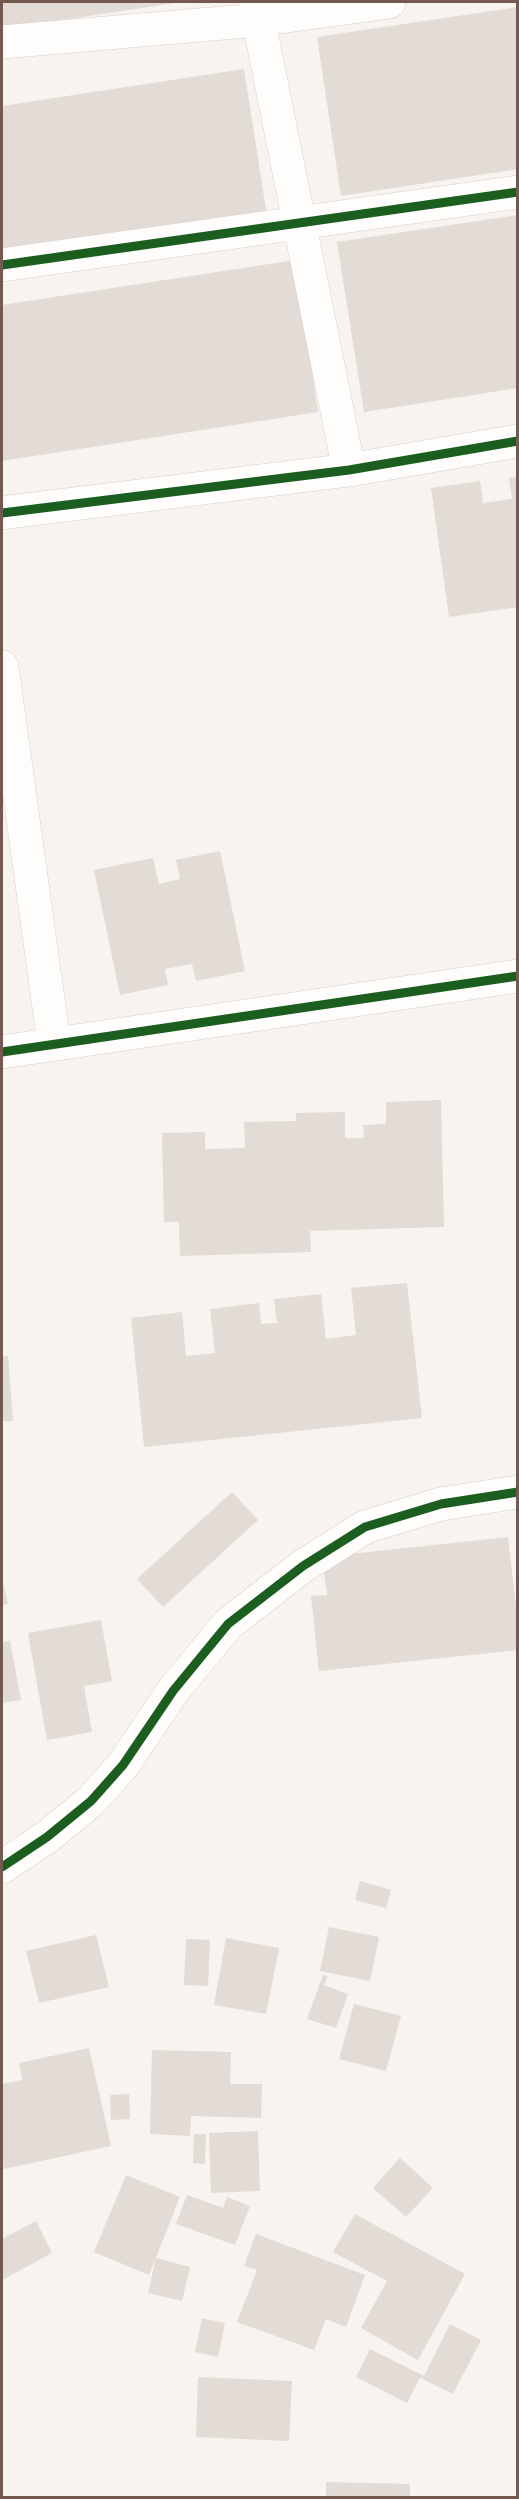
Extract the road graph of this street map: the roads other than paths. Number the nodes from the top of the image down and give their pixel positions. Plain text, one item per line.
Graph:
1 (389, 2) edge
2 (256, 11) edge
3 (2, 42) edge
4 (518, 192) edge
5 (298, 223) junction
6 (2, 265) edge
7 (518, 441) edge
8 (349, 470) junction
9 (2, 513) edge
10 (2, 667) edge
11 (518, 976) edge
12 (54, 1043) junction
13 (2, 1052) edge
14 (518, 1492) edge
15 (2, 1867) edge

1 - 2 street
2 - 3 street
2 - 5 street
4 - 5 street
5 - 6 street
5 - 8 street
7 - 8 street
8 - 9 street
10 - 12 street
11 - 12 street
12 - 13 street
14 - 15 street

